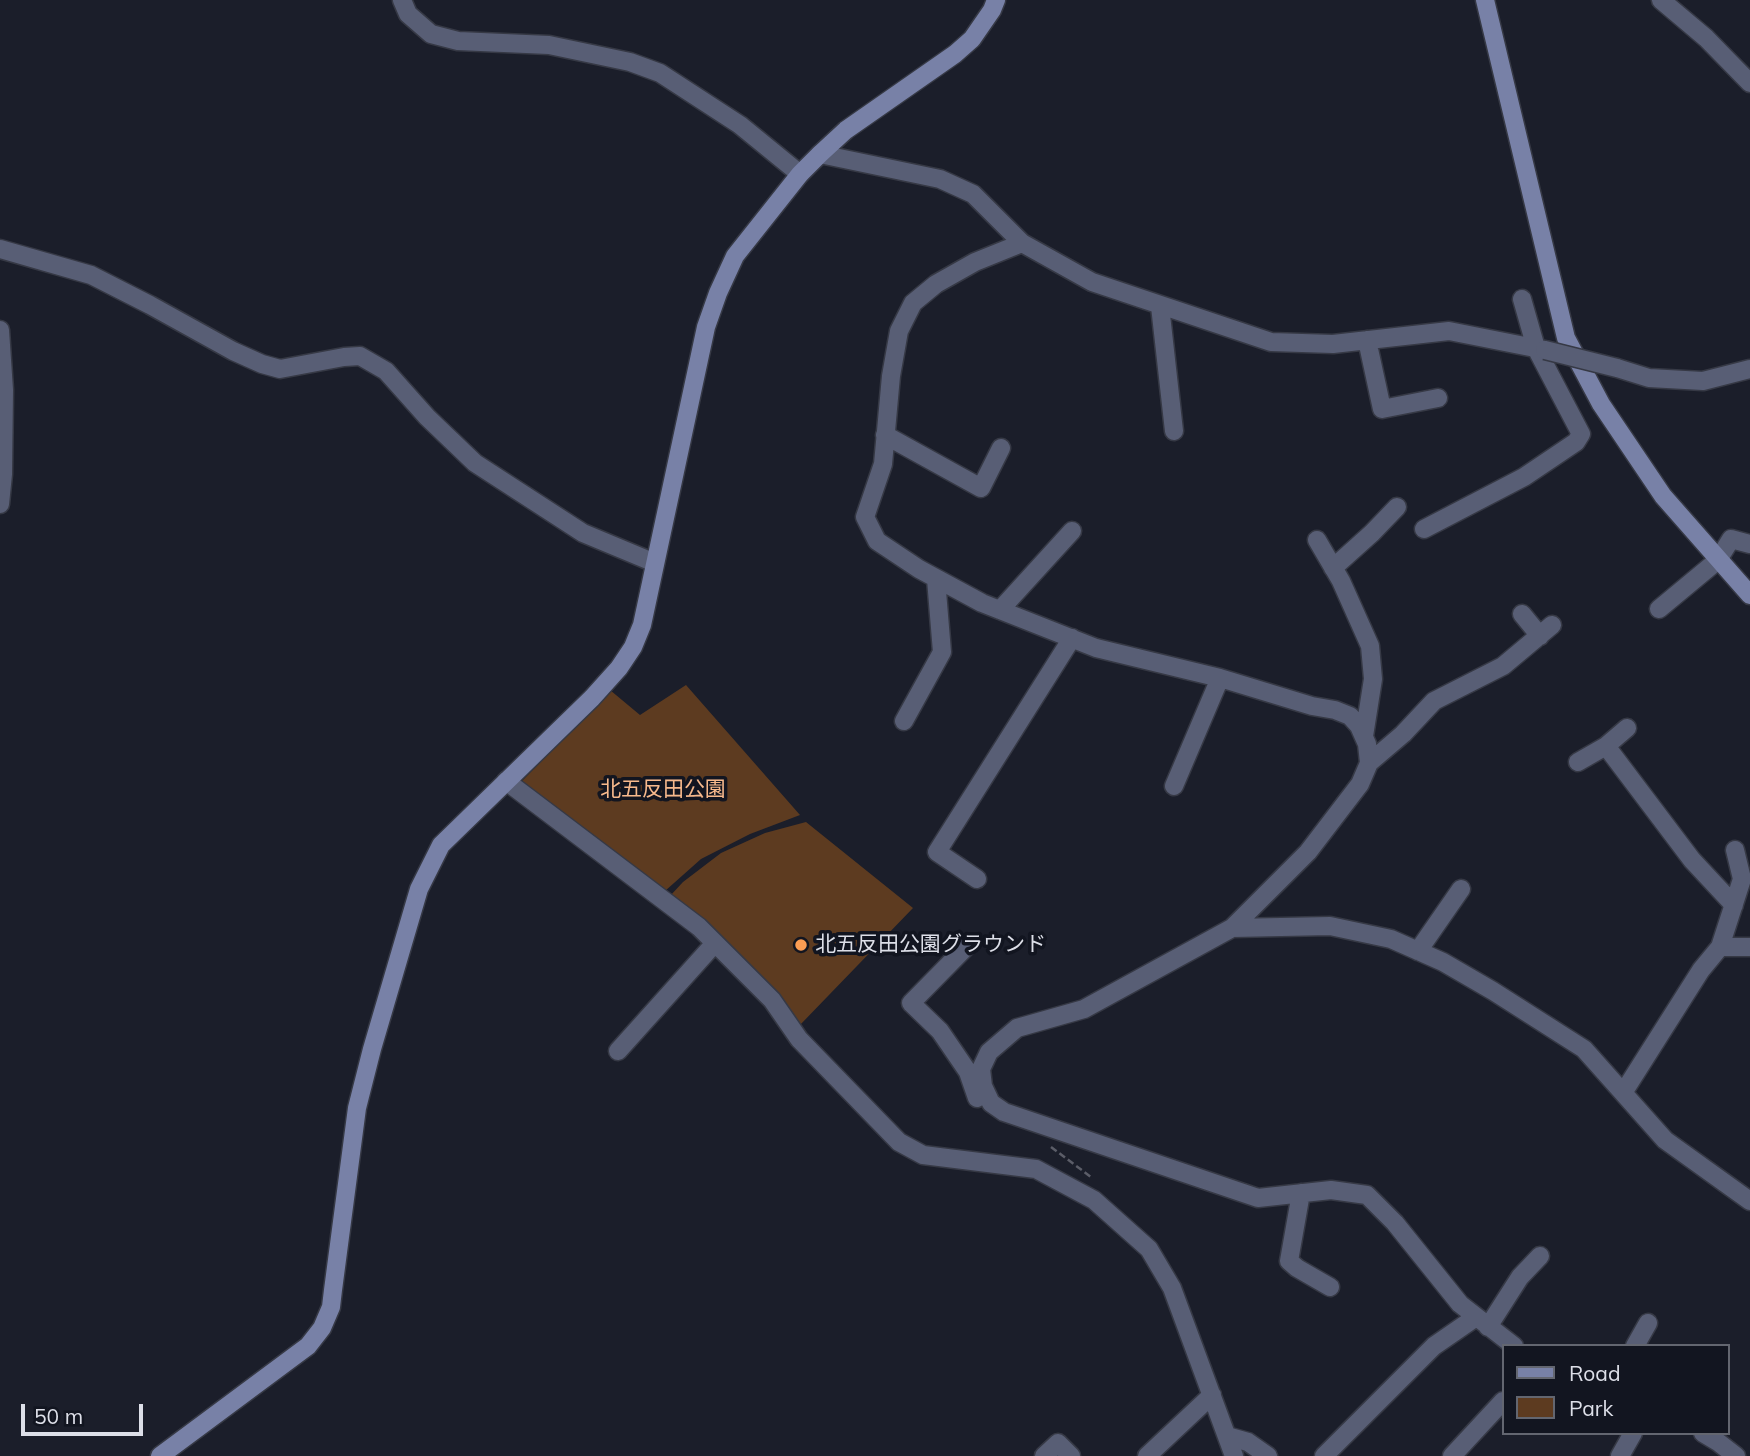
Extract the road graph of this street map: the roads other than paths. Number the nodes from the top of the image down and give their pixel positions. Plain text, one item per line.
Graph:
1 (402, 0) edge
2 (996, 0) edge
3 (1485, 0) edge
4 (1661, 0) edge
5 (1750, 83) edge
6 (820, 154) junction
7 (800, 174) junction
8 (1023, 243) junction
9 (0, 249) edge
10 (1522, 299) dead end
11 (1160, 306) junction
12 (0, 330) edge
13 (1367, 341) junction
14 (1541, 349) junction
15 (1750, 369) edge
16 (1438, 398) dead end
17 (1174, 431) dead end
18 (885, 435) junction
19 (1001, 448) dead end
20 (0, 504) edge
21 (1397, 507) dead end
22 (1424, 529) dead end
23 (1072, 531) dead end
24 (1317, 540) dead end
25 (1750, 544) edge
26 (1718, 560) junction
27 (655, 563) junction
28 (1333, 568) junction
29 (936, 579) junction
30 (1750, 595) edge
31 (1659, 609) dead end
32 (1000, 610) junction
33 (1522, 614) dead end
34 (1072, 638) junction
35 (1220, 678) junction
36 (904, 721) dead end
37 (1627, 728) dead end
38 (1364, 736) junction
39 (1606, 746) junction
40 (1578, 762) dead end
41 (1368, 763) junction
42 (506, 781) junction
43 (1174, 786) dead end
44 (1735, 850) dead end
45 (977, 879) dead end
46 (1461, 889) dead end
47 (1734, 905) junction
48 (1232, 928) junction
49 (715, 943) junction
50 (969, 944) dead end
51 (1720, 947) junction
52 (1750, 947) edge
53 (1418, 951) junction
54 (618, 1051) dead end
55 (1623, 1093) junction
56 (999, 1108) junction
57 (1301, 1193) junction
58 (1750, 1201) edge
59 (1540, 1256) dead end
60 (1330, 1287) dead end
61 (1482, 1322) junction
62 (1648, 1323) dead end
63 (1511, 1344) edge
64 (1636, 1344) edge
65 (1212, 1395) junction
66 (1502, 1402) edge
67 (1632, 1435) edge
68 (1706, 1435) edge
69 (1227, 1436) junction
70 (160, 1456) edge
71 (1044, 1456) edge
72 (1071, 1456) edge
73 (1147, 1456) edge
74 (1234, 1456) edge
75 (1268, 1456) edge
76 (1324, 1456) edge
77 (1452, 1456) edge
78 (1620, 1456) edge
79 (1736, 1456) edge

1 - 7 street
2 - 6 street
3 - 26 street
4 - 5 street
6 - 7 street
6 - 8 street
7 - 27 street
8 - 11 street
8 - 18 street
9 - 27 street
10 - 14 street
11 - 13 street
11 - 17 street
12 - 20 street
13 - 14 street
13 - 16 street
14 - 15 street, bridge
14 - 22 street
18 - 19 street
18 - 29 street
21 - 28 street
23 - 32 street
24 - 28 street
25 - 26 street
26 - 30 street
26 - 31 street
27 - 42 street
28 - 38 street
29 - 32 street
29 - 36 street
32 - 34 street
33 - 41 street
34 - 35 street
34 - 45 street
35 - 38 street
35 - 43 street
37 - 39 street
38 - 41 street
39 - 40 street
39 - 47 street
41 - 48 street
42 - 49 street
42 - 70 street
44 - 47 street
46 - 53 street
47 - 51 street
48 - 53 street
48 - 56 street
49 - 54 street
49 - 65 street
50 - 56 street
51 - 52 street
51 - 55 street
53 - 55 street
55 - 58 street
56 - 57 street
57 - 60 street
57 - 61 street
59 - 61 street
61 - 63 street
61 - 76 street
62 - 64 street
65 - 69 street
65 - 73 street
66 - 77 street
67 - 78 street
68 - 79 street
69 - 74 street
69 - 75 street
71 - 72 street

